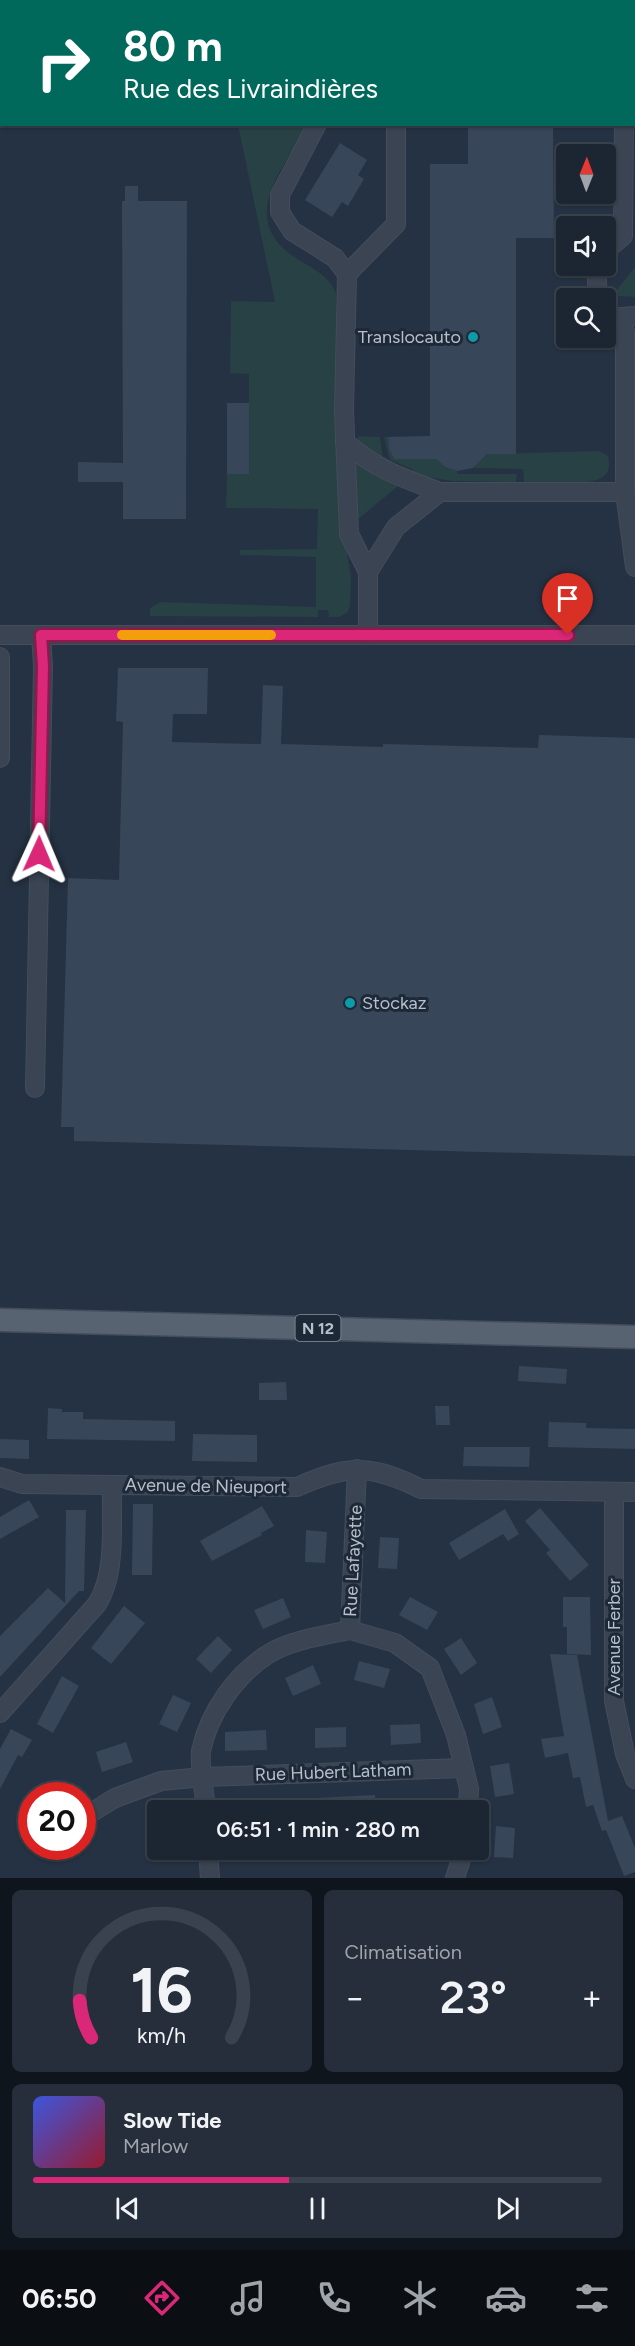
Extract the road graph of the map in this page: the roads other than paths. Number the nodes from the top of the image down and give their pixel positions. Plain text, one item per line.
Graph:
1 (316, 126) edge
2 (396, 126) edge
3 (624, 126) edge
4 (616, 242) edge
5 (347, 274) junction
6 (616, 316) edge
7 (635, 316) edge
8 (616, 324) edge
9 (345, 442) junction
10 (440, 492) junction
11 (626, 492) junction
12 (635, 567) edge
13 (368, 572) junction
14 (0, 635) edge
15 (41, 635) junction
16 (368, 635) junction
17 (635, 635) edge
18 (0, 657) edge
19 (0, 758) edge
20 (35, 1088) dead end
21 (0, 1320) edge
22 (635, 1337) edge
23 (357, 1469) junction
24 (0, 1478) edge
25 (21, 1484) junction
26 (112, 1485) junction
27 (0, 1488) edge
28 (614, 1492) junction
29 (635, 1492) edge
30 (350, 1630) junction
31 (0, 1713) edge
32 (464, 1768) junction
33 (203, 1776) junction
34 (635, 1779) edge
35 (205, 1800) edge
36 (468, 1800) edge
37 (96, 1810) edge
38 (209, 1860) edge
39 (461, 1860) edge
40 (210, 1878) edge
41 (455, 1878) edge

1 - 5 street
2 - 5 street
3 - 4 street
5 - 9 street
6 - 7 street
8 - 11 street
9 - 10 street
9 - 13 street
10 - 11 street
10 - 13 street
11 - 12 street
13 - 16 street
14 - 15 street
15 - 16 street
15 - 20 street
16 - 17 street
18 - 19 street
21 - 22 main road, N 12
23 - 26 street, Avenue de Nieuport
23 - 28 street, Avenue de Nieuport
23 - 30 street, Rue Lafayette
24 - 25 street, Avenue de Nieuport
25 - 26 street, Avenue de Nieuport
25 - 27 street, Avenue de Nieuport
26 - 31 street
28 - 29 street, Avenue de Nieuport
28 - 34 street, Avenue Ferber
30 - 32 street, Rue Lafayette
30 - 33 street
32 - 33 street, Rue Hubert Latham
32 - 36 street, Rue Lafayette
33 - 35 street
33 - 37 street, Rue Hubert Latham
38 - 40 street
39 - 41 street

